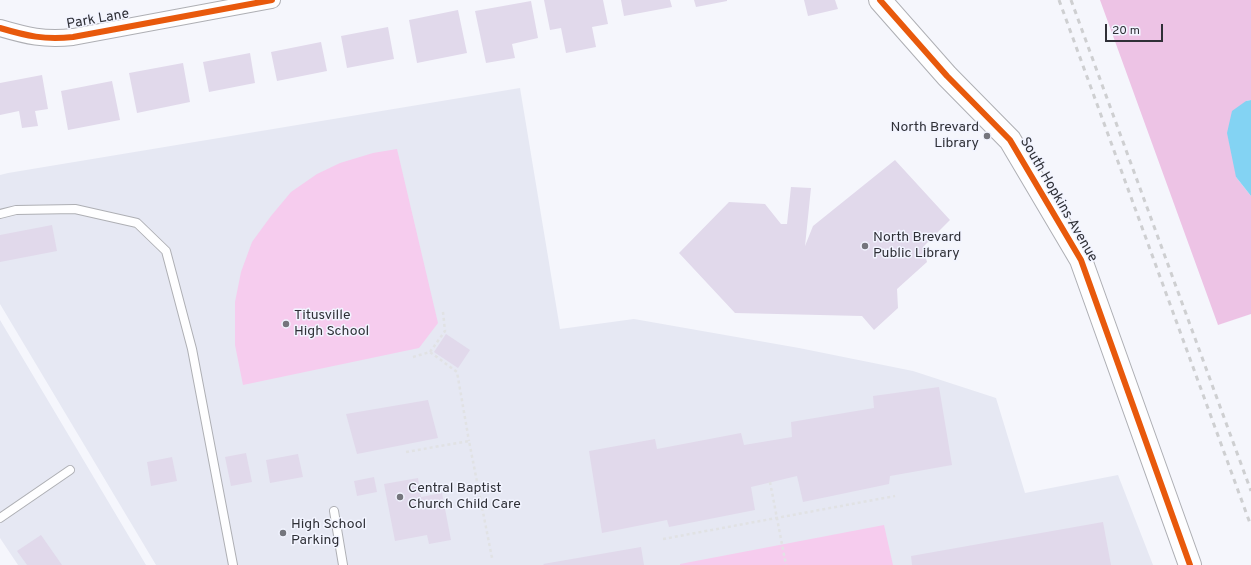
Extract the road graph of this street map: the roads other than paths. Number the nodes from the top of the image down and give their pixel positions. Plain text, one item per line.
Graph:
1 (272, 0) edge
2 (880, 0) edge
3 (0, 28) edge
4 (0, 214) edge
5 (70, 470) dead end
6 (334, 511) dead end
7 (0, 518) edge
8 (233, 565) edge
9 (343, 565) edge
10 (1190, 565) edge

1 - 3 street, Park Lane
2 - 10 street, South Hopkins Avenue
4 - 8 lane
5 - 7 lane
6 - 9 lane

